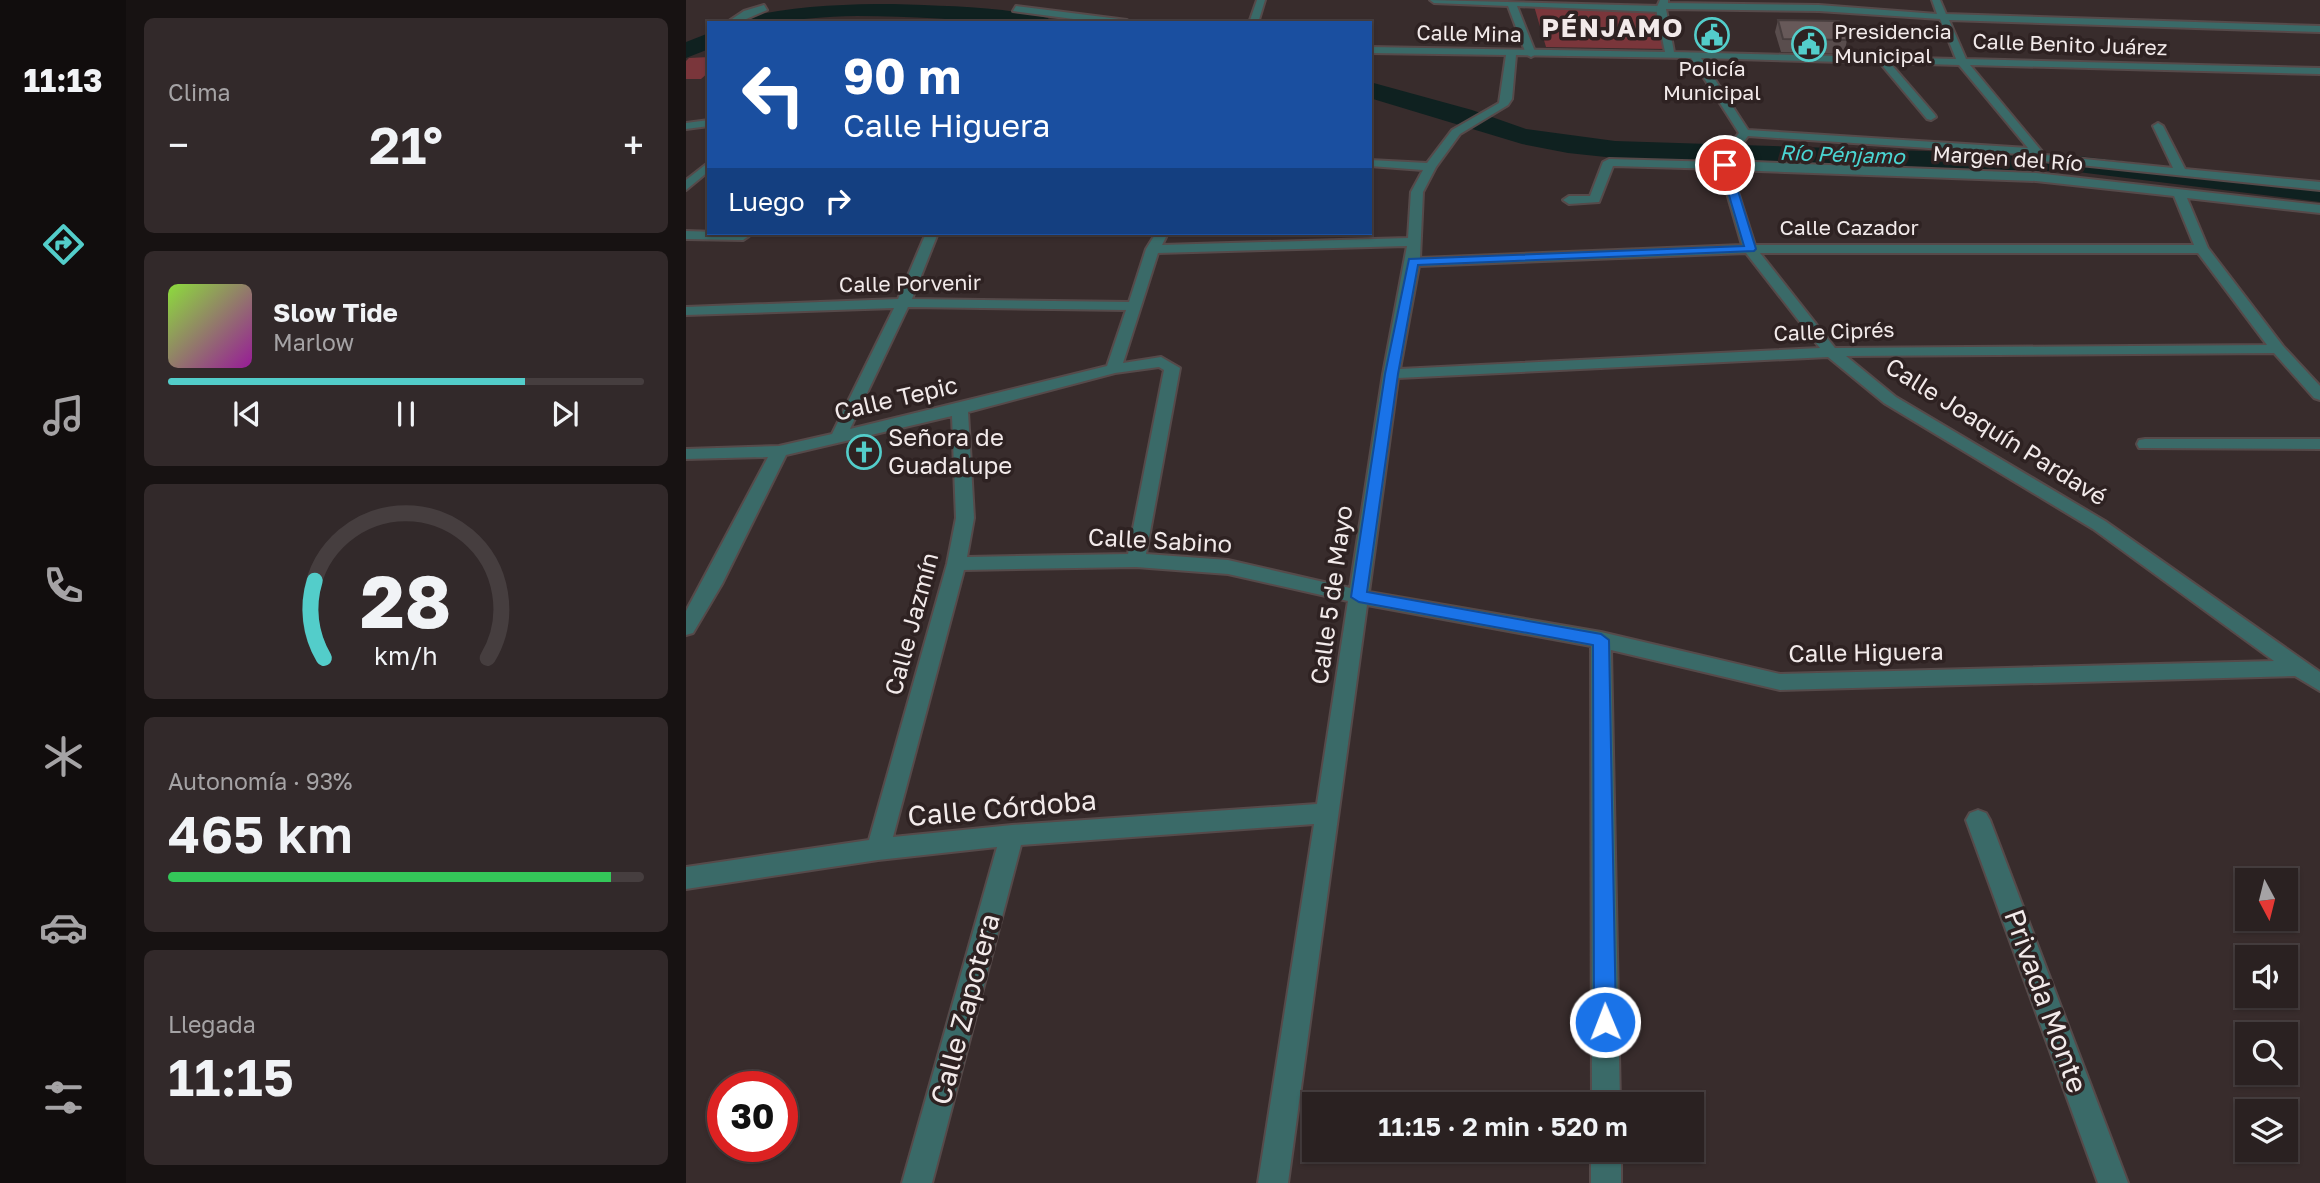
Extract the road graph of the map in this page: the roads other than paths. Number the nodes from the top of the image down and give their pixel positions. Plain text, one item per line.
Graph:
1 (775, 0) edge
2 (1026, 0) edge
3 (1261, 0) edge
4 (1434, 0) edge
5 (1936, 0) edge
6 (1505, 2) edge
7 (1565, 3) edge
8 (1663, 5) edge
9 (1016, 9) joint
10 (1043, 13) junction
11 (767, 15) edge
12 (1943, 17) junction
13 (733, 21) edge
14 (1031, 21) edge
15 (1110, 21) edge
16 (1254, 21) edge
17 (2320, 29) edge
18 (1372, 50) edge
19 (1511, 54) junction
20 (1531, 54) junction
21 (1671, 55) junction
22 (1694, 55) junction
23 (1884, 62) junction
24 (1962, 62) junction
25 (2320, 71) edge
26 (1931, 117) dead end
27 (707, 123) edge
28 (686, 126) edge
29 (2158, 127) dead end
30 (1745, 133) junction
31 (2039, 155) junction
32 (1727, 158) junction
33 (1372, 163) edge
34 (707, 167) edge
35 (1430, 167) junction
36 (2181, 172) junction
37 (686, 186) edge
38 (2320, 186) edge
39 (2179, 193) junction
40 (1569, 200) dead end
41 (2320, 209) edge
42 (686, 235) edge
43 (931, 235) edge
44 (1161, 235) edge
45 (743, 236) dead end
46 (1153, 249) junction
47 (1751, 249) junction
48 (2202, 249) junction
49 (1412, 252) junction
50 (903, 303) junction
51 (1135, 306) junction
52 (686, 311) edge
53 (2278, 349) junction
54 (1831, 352) junction
55 (1114, 369) junction
56 (1391, 374) junction
57 (2312, 379) edge
58 (2320, 395) edge
59 (960, 409) junction
60 (838, 438) junction
61 (2145, 444) dead end
62 (2320, 444) edge
63 (779, 451) junction
64 (686, 454) edge
65 (1136, 560) junction
66 (956, 564) junction
67 (1359, 597) junction
68 (686, 628) edge
69 (1601, 640) junction
70 (2298, 668) junction
71 (2320, 683) edge
72 (1326, 813) junction
73 (1979, 820) dead end
74 (1012, 835) junction
75 (878, 849) junction
76 (686, 878) edge
77 (1606, 1092) edge
78 (1606, 1162) edge
79 (917, 1183) edge
80 (1273, 1183) edge
81 (1606, 1183) edge
82 (2113, 1183) edge

1 - 11 street
2 - 9 street
3 - 16 street
4 - 6 street
5 - 12 street
6 - 7 street
6 - 20 street
7 - 8 street
8 - 12 street
8 - 21 street
9 - 10 street
10 - 14 street
10 - 15 street
11 - 13 street
12 - 17 street
12 - 24 street
18 - 19 street, Calle Mina
19 - 20 street, Calle Mina
19 - 35 street, Calle 5 de Mayo
20 - 21 street, Calle Mina
21 - 22 street, Calle Mina
22 - 23 street, Calle Benito Juárez
22 - 30 street
23 - 24 street, Calle Benito Juárez
23 - 26 street
24 - 25 street, Calle Benito Juárez
24 - 31 street
27 - 28 street
29 - 36 street
30 - 31 street
30 - 32 street
31 - 36 street
32 - 39 street, Margen del Río
32 - 40 street, Margen del Río
32 - 47 street, Calle Joaquín Pardavé
33 - 35 street
34 - 37 street
35 - 49 street, Calle 5 de Mayo
36 - 38 street
39 - 41 street, Margen del Río
39 - 48 street
42 - 45 street
43 - 50 street
44 - 46 street
46 - 49 street, Calle Cazador
46 - 51 street
47 - 48 street, Calle Cazador
47 - 49 street, Calle Cazador
47 - 54 street, Calle Joaquín Pardavé
48 - 53 street
49 - 56 street, Calle 5 de Mayo
50 - 51 street, Calle Porvenir
50 - 52 street, Calle Porvenir
50 - 60 street
51 - 55 street
53 - 54 street, Calle Ciprés
53 - 57 street
54 - 56 street, Calle Ciprés
54 - 70 street, Calle Joaquín Pardavé
55 - 59 street, Calle Tepic
55 - 65 street, Calle Tepic
56 - 67 street, Calle 5 de Mayo
57 - 58 street
59 - 60 street, Calle Tepic
59 - 66 street, Calle Jazmín
60 - 63 street, Calle Tepic
61 - 62 street
63 - 64 street, Calle Tepic
63 - 68 street
65 - 66 street, Calle Sabino
65 - 67 street, Calle Sabino
66 - 75 street, Calle Jazmín
67 - 69 street, Calle Higuera
67 - 72 street, Calle 5 de Mayo
69 - 70 street, Calle Higuera
69 - 77 street
70 - 71 street, Calle Joaquín Pardavé
72 - 74 street, Calle Córdoba
72 - 80 street, Calle 5 de Mayo
73 - 82 street, Privada Monte
74 - 75 street, Calle Córdoba
74 - 79 street, Calle Zapotera
75 - 76 street, Calle Córdoba
78 - 81 street

